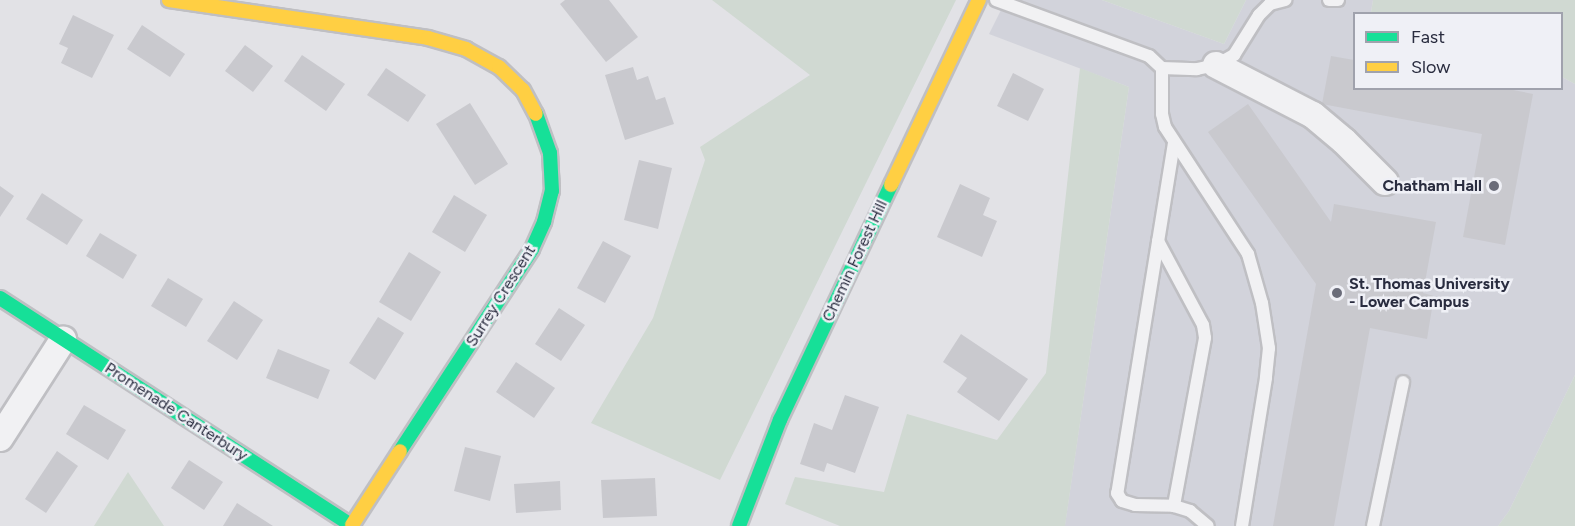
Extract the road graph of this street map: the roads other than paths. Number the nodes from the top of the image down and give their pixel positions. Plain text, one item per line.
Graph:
1 (169, 0) edge
2 (979, 0) edge
3 (996, 0) edge
4 (1286, 0) edge
5 (1329, 0) edge
6 (1338, 0) edge
7 (1216, 65) junction
8 (1162, 68) junction
9 (1174, 143) junction
10 (1385, 182) dead end
11 (1158, 242) junction
12 (0, 298) edge
13 (63, 340) junction
14 (1403, 382) dead end
15 (0, 438) edge
16 (1174, 506) junction
17 (353, 526) edge
18 (739, 526) edge
19 (1208, 526) edge
20 (1242, 526) edge
21 (1372, 526) edge

1 - 17 street, Surrey Crescent
2 - 18 street, Chemin Forest Hill
3 - 8 lane
4 - 7 lane
5 - 6 lane
7 - 8 lane
7 - 10 street
8 - 9 lane
9 - 11 lane
9 - 20 lane
11 - 16 lane
11 - 16 lane
12 - 13 street, Promenade Canterbury
13 - 15 street
13 - 17 street, Promenade Canterbury
14 - 21 lane
16 - 19 lane

